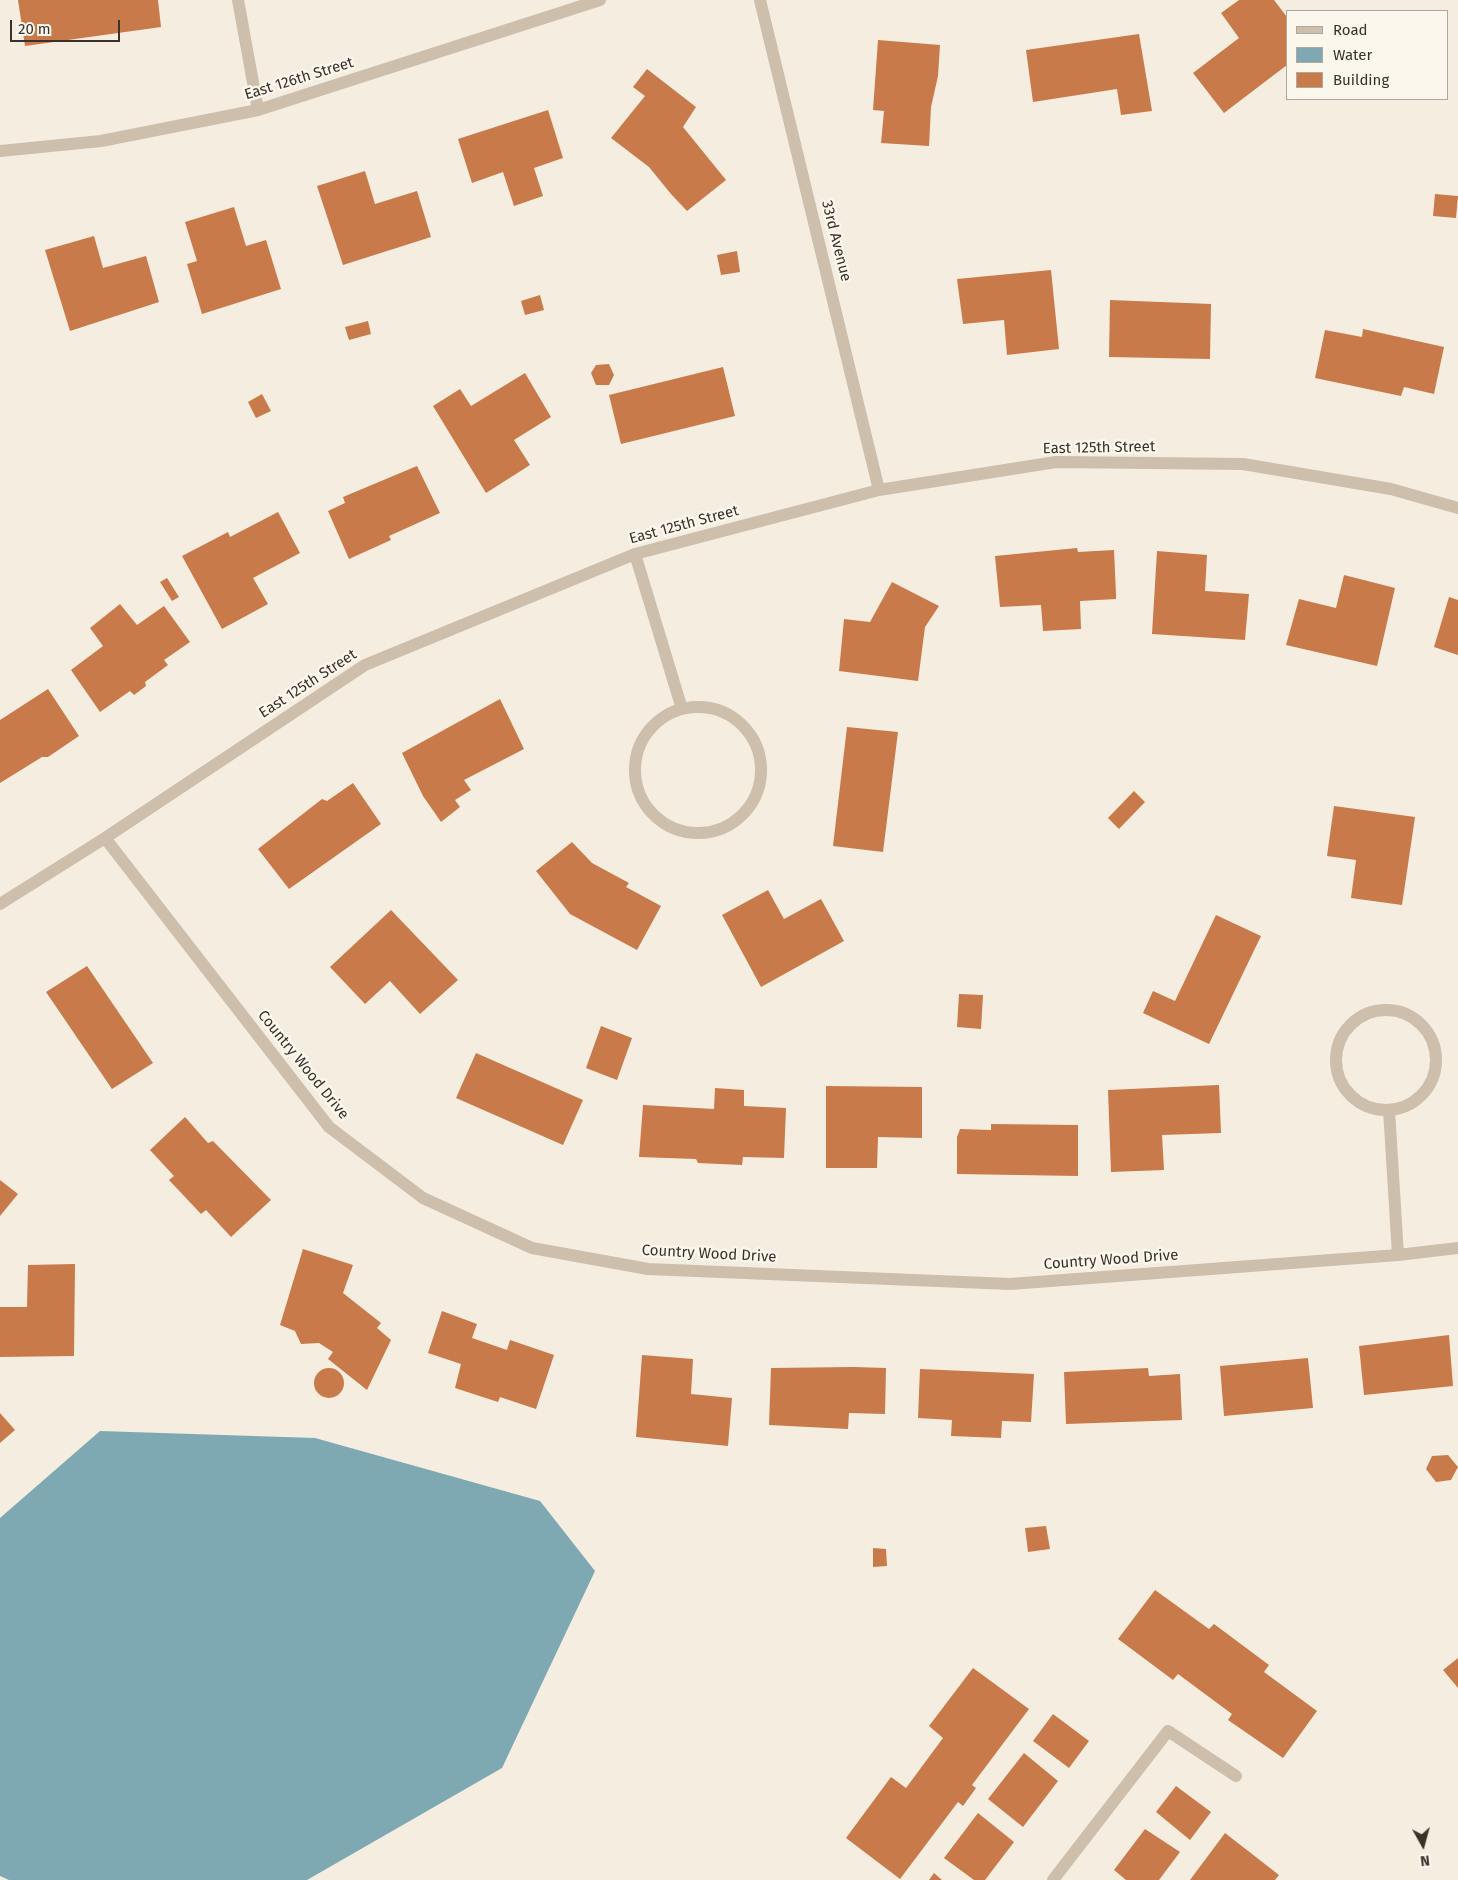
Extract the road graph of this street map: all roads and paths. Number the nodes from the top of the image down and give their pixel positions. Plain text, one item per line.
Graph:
1 (238, 0) edge
2 (600, 0) edge
3 (760, 0) edge
4 (258, 110) junction
5 (0, 151) edge
6 (879, 490) junction
7 (1458, 508) edge
8 (635, 554) junction
9 (682, 709) junction
10 (105, 838) junction
11 (0, 904) edge
12 (1389, 1110) junction
13 (1458, 1248) edge
14 (1398, 1255) junction
15 (1236, 1776) dead end
16 (1053, 1880) edge

1 - 4 street
2 - 4 street, East 126th Street
3 - 6 street, 33rd Avenue
4 - 5 street, East 126th Street
6 - 7 street, East 125th Street
6 - 8 street, East 125th Street
8 - 9 street
8 - 10 street, East 125th Street
9 - 9 street
10 - 11 street, East 125th Street
10 - 14 street, Country Wood Drive
12 - 12 street
12 - 14 street
13 - 14 street, Country Wood Drive
15 - 16 street

